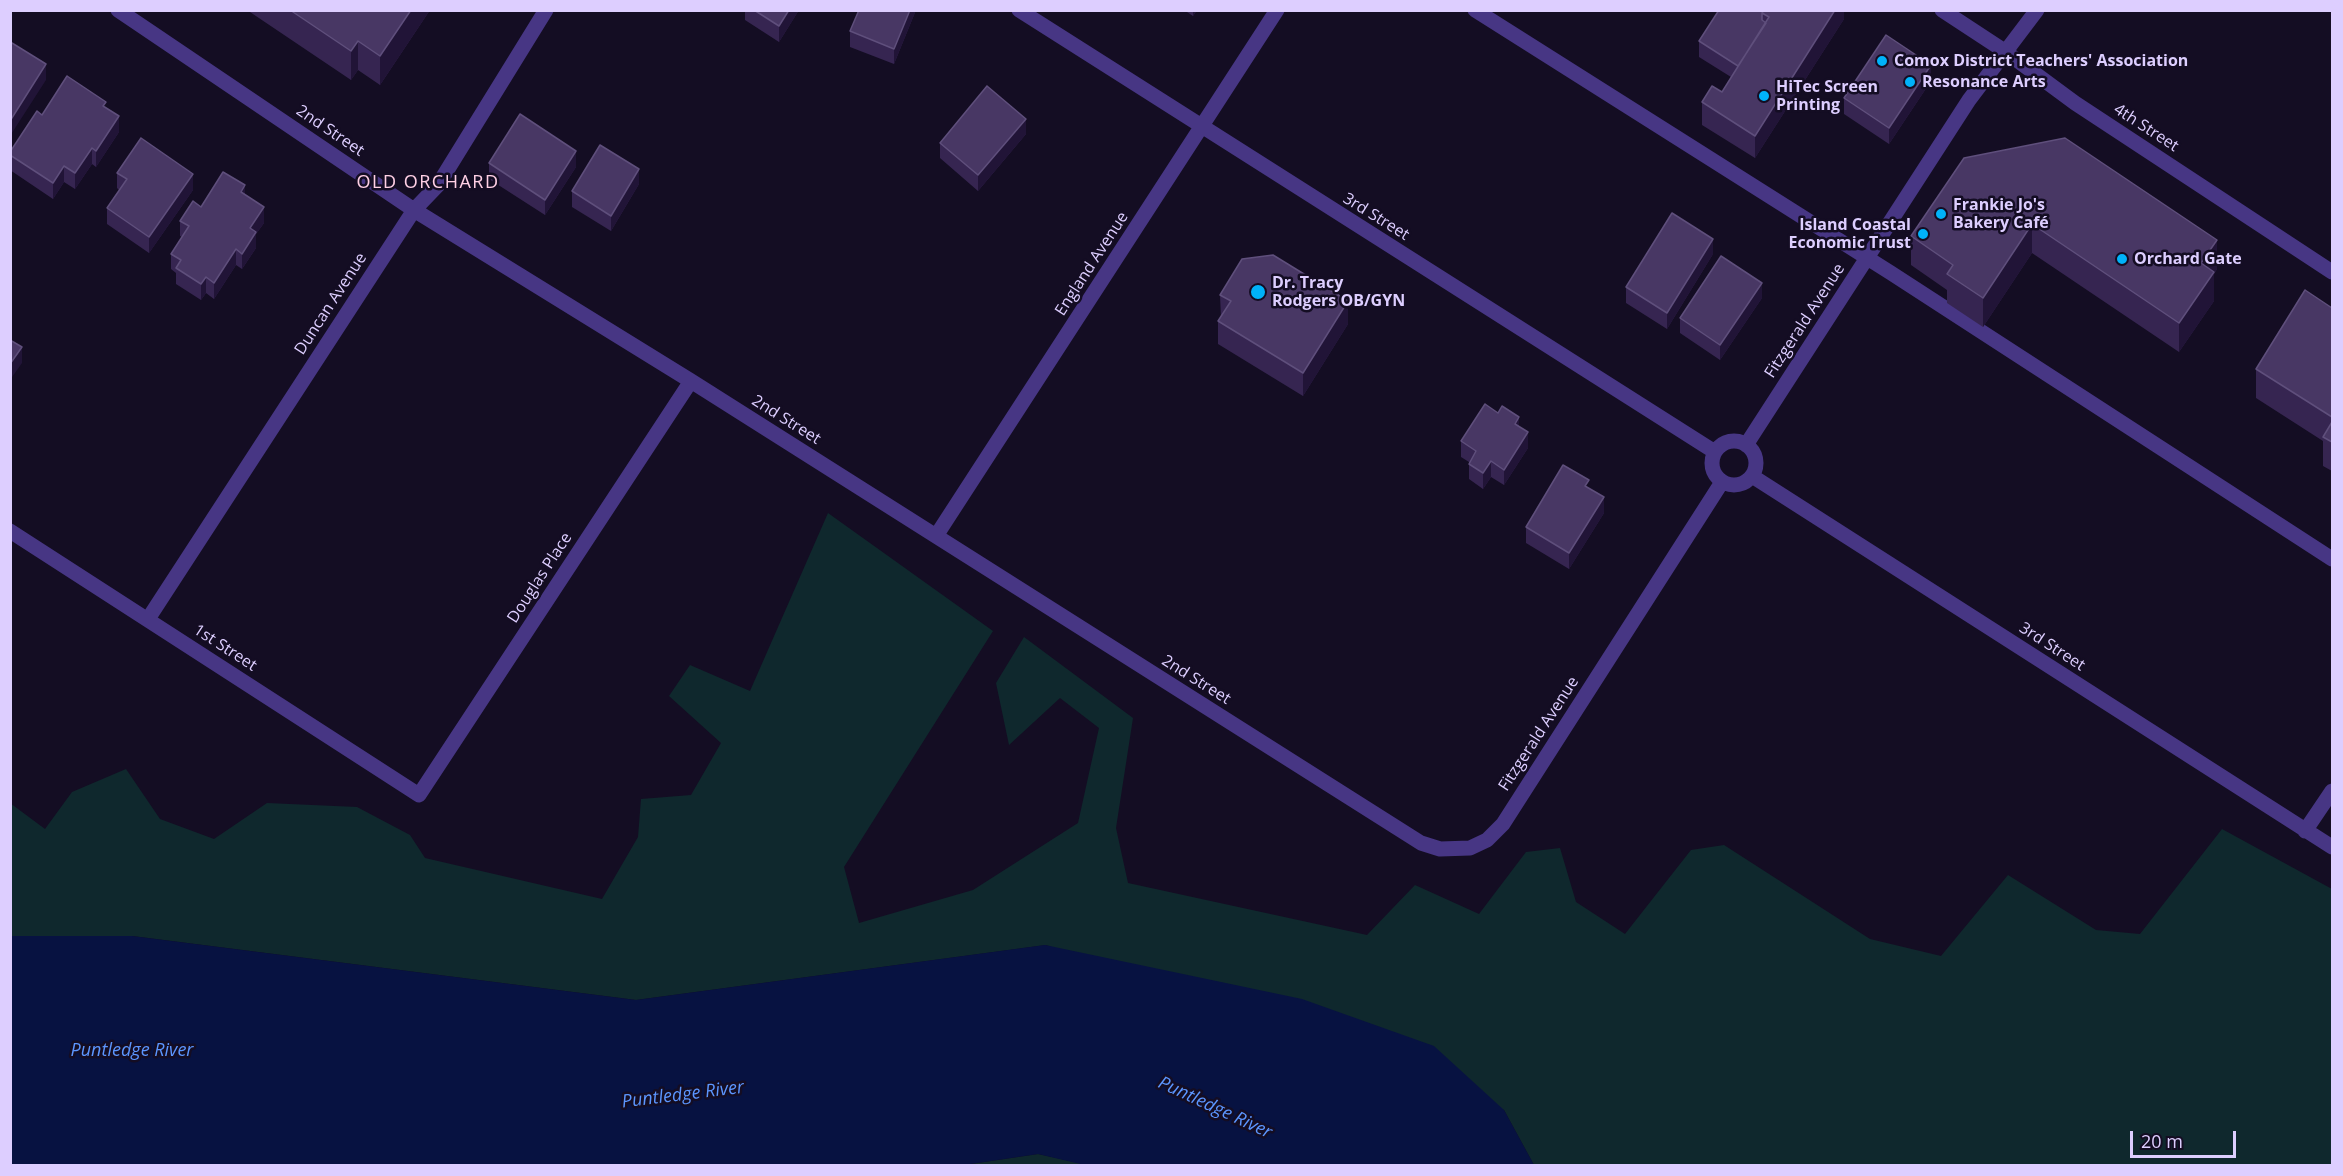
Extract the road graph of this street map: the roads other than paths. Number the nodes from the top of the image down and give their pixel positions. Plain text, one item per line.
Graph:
1 (118, 10) edge
2 (546, 10) edge
3 (1019, 10) edge
4 (1277, 10) edge
5 (1475, 10) edge
6 (1942, 10) edge
7 (2037, 10) edge
8 (2006, 52) junction
9 (1201, 127) junction
10 (414, 210) junction
11 (1868, 258) junction
12 (2332, 273) edge
13 (691, 381) junction
14 (1746, 445) junction
15 (1715, 452) junction
16 (1752, 476) junction
17 (1722, 482) junction
18 (10, 531) edge
19 (936, 536) junction
20 (2332, 559) edge
21 (148, 619) junction
22 (2332, 791) edge
23 (419, 795) joint
24 (2305, 831) junction
25 (2332, 847) edge
26 (1440, 849) joint

1 - 10 street, 2nd Street
2 - 10 street, Duncan Avenue
3 - 9 street, 3rd Street
4 - 9 street, England Avenue
5 - 11 street
6 - 8 street, 4th Street
7 - 8 street, Fitzgerald Avenue
8 - 11 street, Fitzgerald Avenue
8 - 12 street, 4th Street
9 - 15 street, 3rd Street
9 - 19 street, England Avenue
10 - 13 street, 2nd Street
10 - 21 street, Duncan Avenue
11 - 14 street, Fitzgerald Avenue
11 - 20 street
13 - 19 street, 2nd Street
13 - 23 street, Douglas Place
14 - 15 street
14 - 16 street
15 - 17 street
16 - 17 street
16 - 24 street, 3rd Street
17 - 26 street, Fitzgerald Avenue
18 - 21 street, 1st Street
19 - 26 street, 2nd Street
21 - 23 street, 1st Street
22 - 24 street
24 - 25 street, 3rd Street

